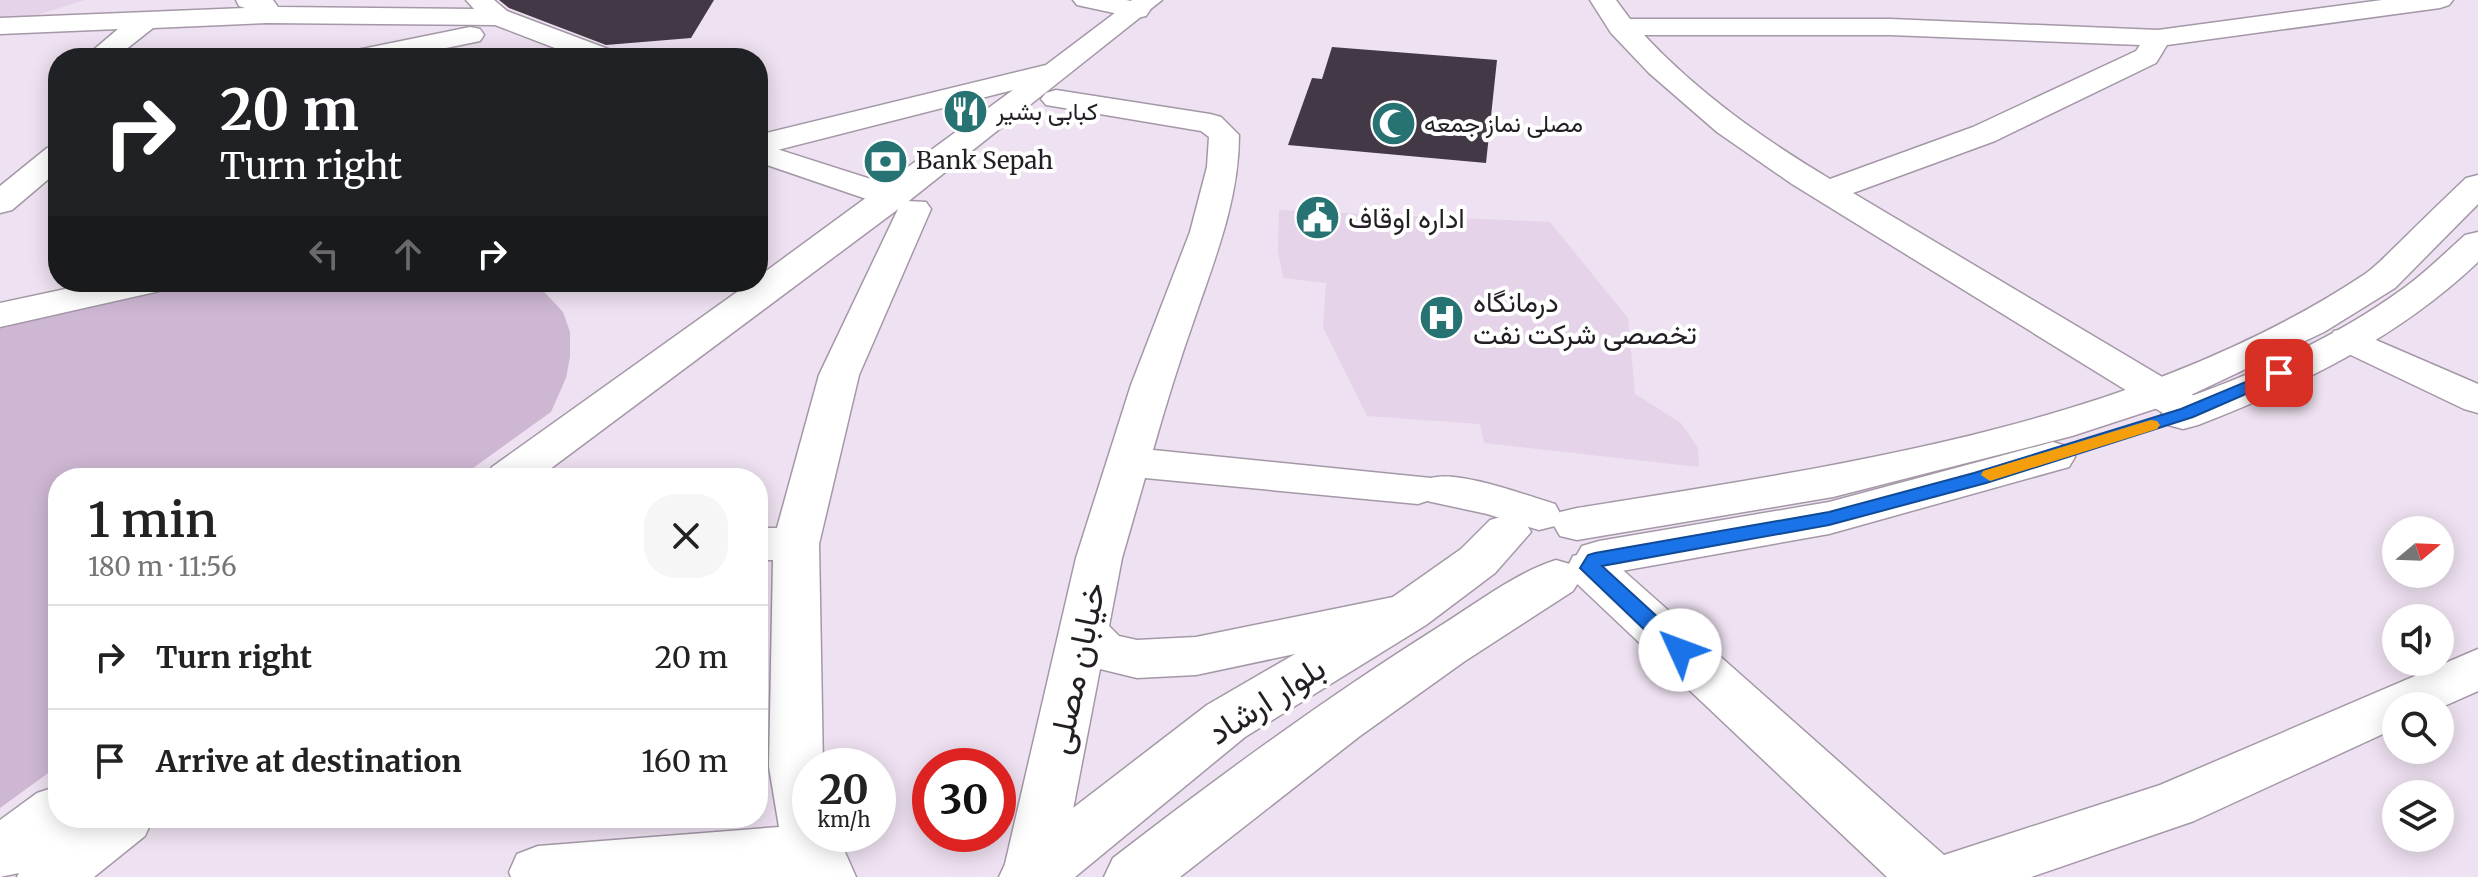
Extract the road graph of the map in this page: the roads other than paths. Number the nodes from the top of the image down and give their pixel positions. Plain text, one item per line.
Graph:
1 (1086, 0) edge
2 (1180, 0) edge
3 (2440, 0) edge
4 (1143, 5) edge
5 (256, 8) edge
6 (1612, 13) edge
7 (488, 16) edge
8 (145, 21) junction
9 (0, 26) edge
10 (2158, 38) junction
11 (111, 48) edge
12 (388, 48) edge
13 (473, 48) edge
14 (578, 48) edge
15 (1058, 84) junction
16 (768, 143) edge
17 (768, 156) edge
18 (48, 163) edge
19 (2478, 185) edge
20 (1827, 191) junction
21 (0, 203) edge
22 (903, 203) junction
23 (2478, 243) edge
24 (105, 292) edge
25 (0, 315) edge
26 (2348, 339) junction
27 (2478, 400) edge
28 (2176, 403) junction
29 (1127, 462) junction
30 (522, 468) edge
31 (572, 468) edge
32 (777, 544) edge
33 (1561, 546) junction
34 (1408, 612) junction
35 (1084, 631) junction
36 (2478, 669) edge
37 (48, 818) edge
38 (111, 828) edge
39 (0, 854) edge
40 (819, 864) edge
41 (538, 872) dead end
42 (1030, 876) edge
43 (48, 877) edge
44 (1135, 877) edge
45 (1927, 877) edge
46 (1955, 877) edge

1 - 4 street
2 - 15 main road
3 - 10 street
4 - 15 main road
5 - 7 street
5 - 8 street
6 - 10 street
6 - 20 street
7 - 12 street
7 - 13 street
7 - 14 street
8 - 9 street
8 - 11 street
10 - 20 street
15 - 16 main road
15 - 22 main road
15 - 29 street, خیابان مصلی
17 - 22 street
18 - 21 street
19 - 28 main road
20 - 28 street
22 - 30 main road
22 - 31 main road
22 - 32 street
23 - 26 main road
24 - 25 main road
26 - 27 street
26 - 28 main road
28 - 33 main road
29 - 33 street
29 - 35 street, خیابان مصلی
32 - 40 street
33 - 34 main road, بلوار ارشاد
33 - 44 main road, بلوار ارشاد
33 - 45 street
34 - 35 street
34 - 42 main road, بلوار ارشاد
35 - 42 street, خیابان مصلی
36 - 46 street
37 - 39 main road
38 - 43 main road
40 - 41 street

